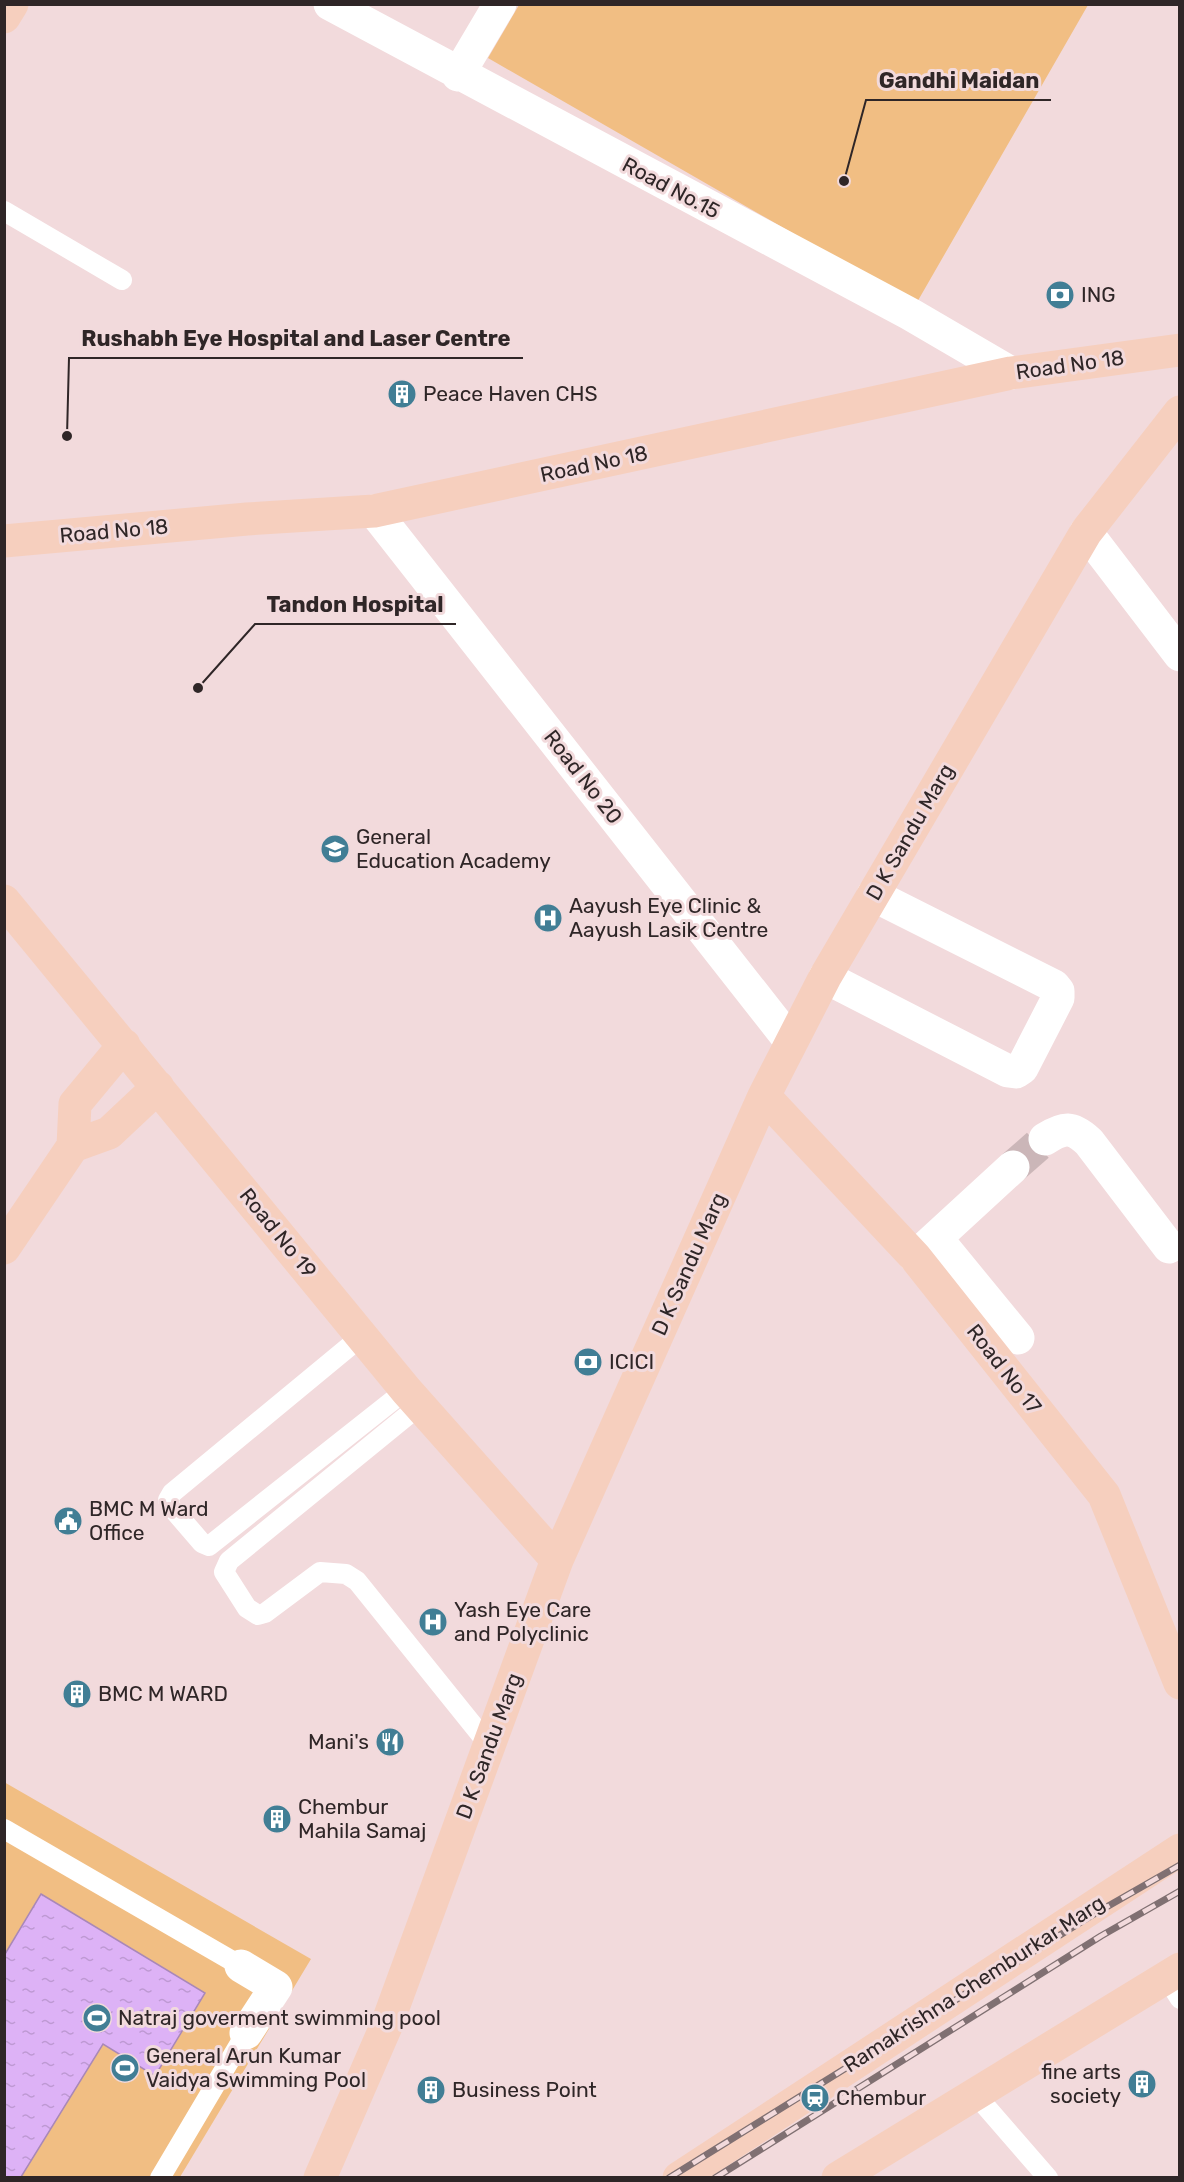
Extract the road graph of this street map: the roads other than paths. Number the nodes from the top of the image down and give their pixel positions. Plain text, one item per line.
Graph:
1 (12, 4) edge
2 (330, 4) edge
3 (500, 4) edge
4 (4, 17) edge
5 (458, 75) junction
6 (4, 211) edge
7 (122, 280) dead end
8 (1179, 350) edge
9 (1011, 373) junction
10 (1179, 412) edge
11 (374, 511) junction
12 (1086, 532) junction
13 (4, 542) edge
14 (1179, 655) edge
15 (873, 895) junction
16 (4, 901) edge
17 (825, 976) junction
18 (791, 1042) junction
19 (124, 1045) junction
20 (158, 1087) junction
21 (764, 1096) junction
22 (1045, 1139) tunnel mouth
23 (73, 1146) junction
24 (1012, 1167) tunnel mouth
25 (925, 1247) junction
26 (1169, 1247) dead end
27 (4, 1248) edge
28 (969, 1301) junction
29 (362, 1336) junction
30 (1018, 1338) dead end
31 (412, 1398) junction
32 (557, 1560) junction
33 (1179, 1683) edge
34 (489, 1745) junction
35 (4, 1829) edge
36 (1179, 1850) edge
37 (241, 1966) joint
38 (1175, 1982) edge
39 (246, 2033) joint
40 (975, 2094) junction
41 (160, 2178) edge
42 (320, 2178) edge
43 (679, 2178) edge
44 (838, 2178) edge
45 (1048, 2178) edge

1 - 4 main road
2 - 5 street, Road No.15
3 - 5 street
5 - 9 street, Road No.15
6 - 7 lane
8 - 9 main road, Road No 18
9 - 11 main road, Road No 18
10 - 12 main road, D K Sandu Marg
11 - 13 main road, Road No 18
11 - 18 street, Road No 20
12 - 14 street
12 - 15 main road, D K Sandu Marg
15 - 17 main road, D K Sandu Marg
15 - 17 street
16 - 19 main road, Road No 19
17 - 18 main road, D K Sandu Marg
18 - 21 main road, D K Sandu Marg
19 - 20 main road, Road No 19
19 - 23 main road
20 - 23 main road
20 - 29 main road, Road No 19
21 - 25 main road, Road No 17
21 - 32 main road, D K Sandu Marg
22 - 26 street
23 - 27 main road
24 - 25 street
25 - 28 main road, Road No 17
28 - 30 street
28 - 33 main road, Road No 17
29 - 31 main road, Road No 19
29 - 31 lane
31 - 32 main road, Road No 19
31 - 34 lane
32 - 34 main road, D K Sandu Marg
34 - 42 main road, D K Sandu Marg
35 - 37 lane
36 - 43 main road, Ramakrishna Chemburkar Marg
37 - 39 street
38 - 40 main road
39 - 41 lane
40 - 44 main road
40 - 45 lane

